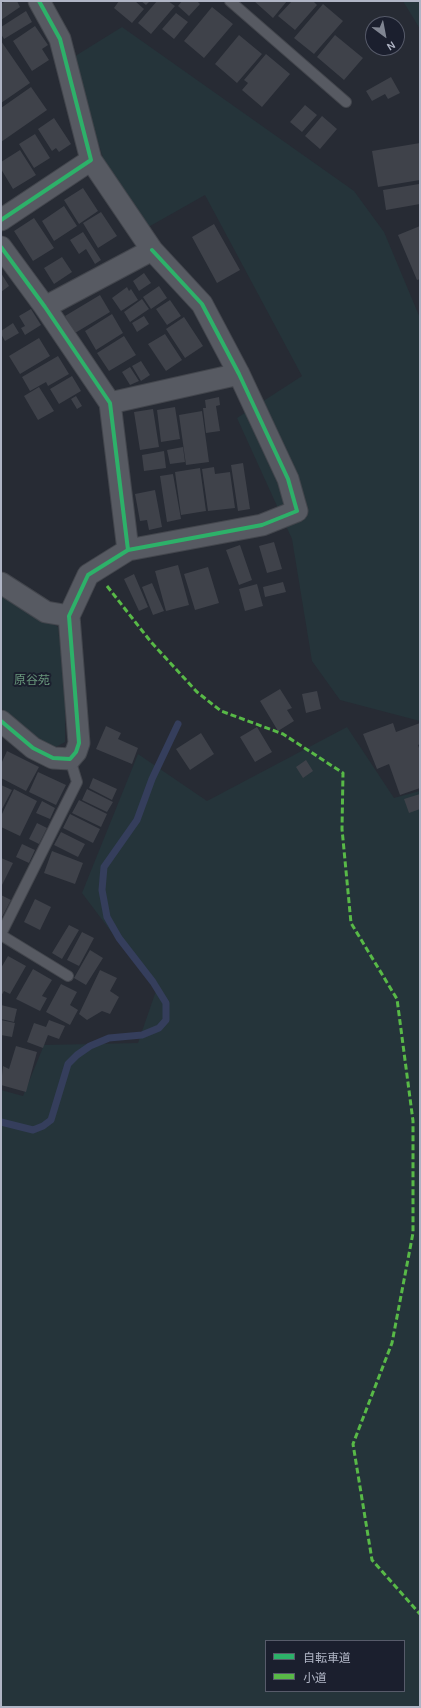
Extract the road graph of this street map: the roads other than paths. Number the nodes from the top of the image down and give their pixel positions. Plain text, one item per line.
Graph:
1 (39, 1) edge
2 (230, 1) edge
3 (346, 102) dead end
4 (91, 160) junction
5 (1, 220) edge
6 (1, 248) edge
7 (152, 250) junction
8 (45, 307) junction
9 (239, 374) junction
10 (110, 403) junction
11 (128, 550) junction
12 (1, 583) edge
13 (69, 616) junction
14 (1, 721) edge
15 (70, 758) junction
16 (1, 935) edge
17 (68, 976) dead end

1 - 4 street
2 - 3 lane
4 - 5 street
4 - 7 street
6 - 8 street
7 - 8 street
7 - 9 street
8 - 10 street
9 - 10 street
9 - 11 street
10 - 11 street
11 - 13 street
12 - 13 street
13 - 15 street
14 - 15 street
15 - 16 lane
16 - 17 lane

